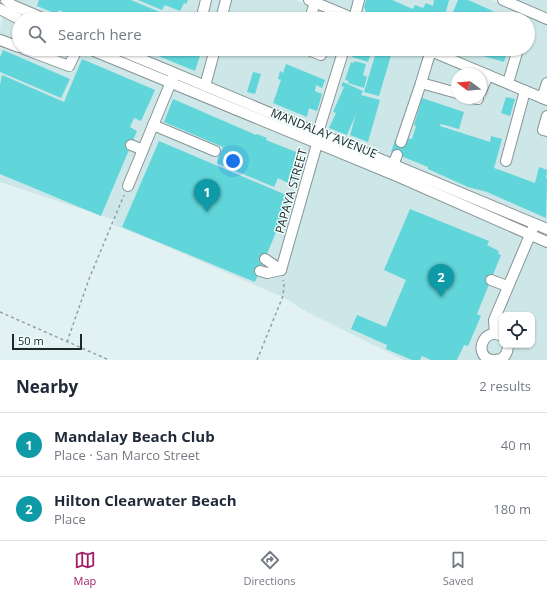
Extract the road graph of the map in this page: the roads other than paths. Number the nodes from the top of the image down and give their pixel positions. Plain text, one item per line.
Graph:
1 (6, 0) edge
2 (206, 0) edge
3 (226, 0) edge
4 (359, 0) edge
5 (503, 0) edge
6 (312, 1) edge
7 (0, 9) edge
8 (28, 12) edge
9 (203, 12) edge
10 (223, 12) edge
11 (311, 12) edge
12 (329, 12) edge
13 (356, 12) edge
14 (523, 12) edge
15 (12, 15) edge
16 (535, 16) edge
17 (547, 19) edge
18 (0, 40) edge
19 (12, 44) edge
20 (43, 56) edge
21 (74, 56) edge
22 (106, 56) edge
23 (134, 56) edge
24 (214, 56) edge
25 (342, 56) edge
26 (428, 56) edge
27 (452, 56) edge
28 (516, 56) edge
29 (175, 73) junction
30 (488, 75) joint
31 (171, 83) junction
32 (421, 83) junction
33 (508, 83) junction
34 (547, 83) edge
35 (205, 86) junction
36 (525, 90) junction
37 (451, 91) edge
38 (545, 99) edge
39 (547, 116) edge
40 (153, 125) junction
41 (547, 131) edge
42 (318, 139) junction
43 (401, 142) dead end
44 (131, 145) dead end
45 (143, 150) junction
46 (215, 151) dead end
47 (397, 155) dead end
48 (506, 161) dead end
49 (398, 170) junction
50 (128, 186) road end
51 (535, 224) junction
52 (547, 229) edge
53 (530, 234) junction
54 (547, 242) edge
55 (265, 259) dead end
56 (281, 270) junction
57 (260, 271) dead end
58 (491, 280) dead end
59 (507, 286) junction
60 (499, 335) edge
61 (508, 348) edge

1 - 8 street
2 - 9 street
3 - 10 street
4 - 13 street
5 - 14 street
6 - 11 street
6 - 12 street
7 - 15 street
16 - 17 street
18 - 19 street
20 - 21 street
22 - 31 street, MANDALAY AVENUE
23 - 29 street, MANDALAY AVENUE
24 - 35 street
25 - 42 street, PAPAYA STREET
26 - 32 street
27 - 30 street
28 - 33 street
29 - 31 street
29 - 35 street, MANDALAY AVENUE
30 - 33 street
31 - 40 street
31 - 42 street, MANDALAY AVENUE
32 - 37 street
32 - 43 street
33 - 36 street
34 - 38 street
35 - 42 street, MANDALAY AVENUE
36 - 38 street
36 - 48 street
39 - 41 street
40 - 45 street
40 - 46 street
42 - 49 street, MANDALAY AVENUE
42 - 56 street, PAPAYA STREET
44 - 45 street
45 - 50 street
47 - 49 street
49 - 51 street, MANDALAY AVENUE
49 - 53 street, MANDALAY AVENUE
51 - 52 street, MANDALAY AVENUE
51 - 53 street
53 - 54 street, MANDALAY AVENUE
53 - 59 street
55 - 56 street
56 - 57 street
58 - 59 street
59 - 60 street
60 - 61 street

